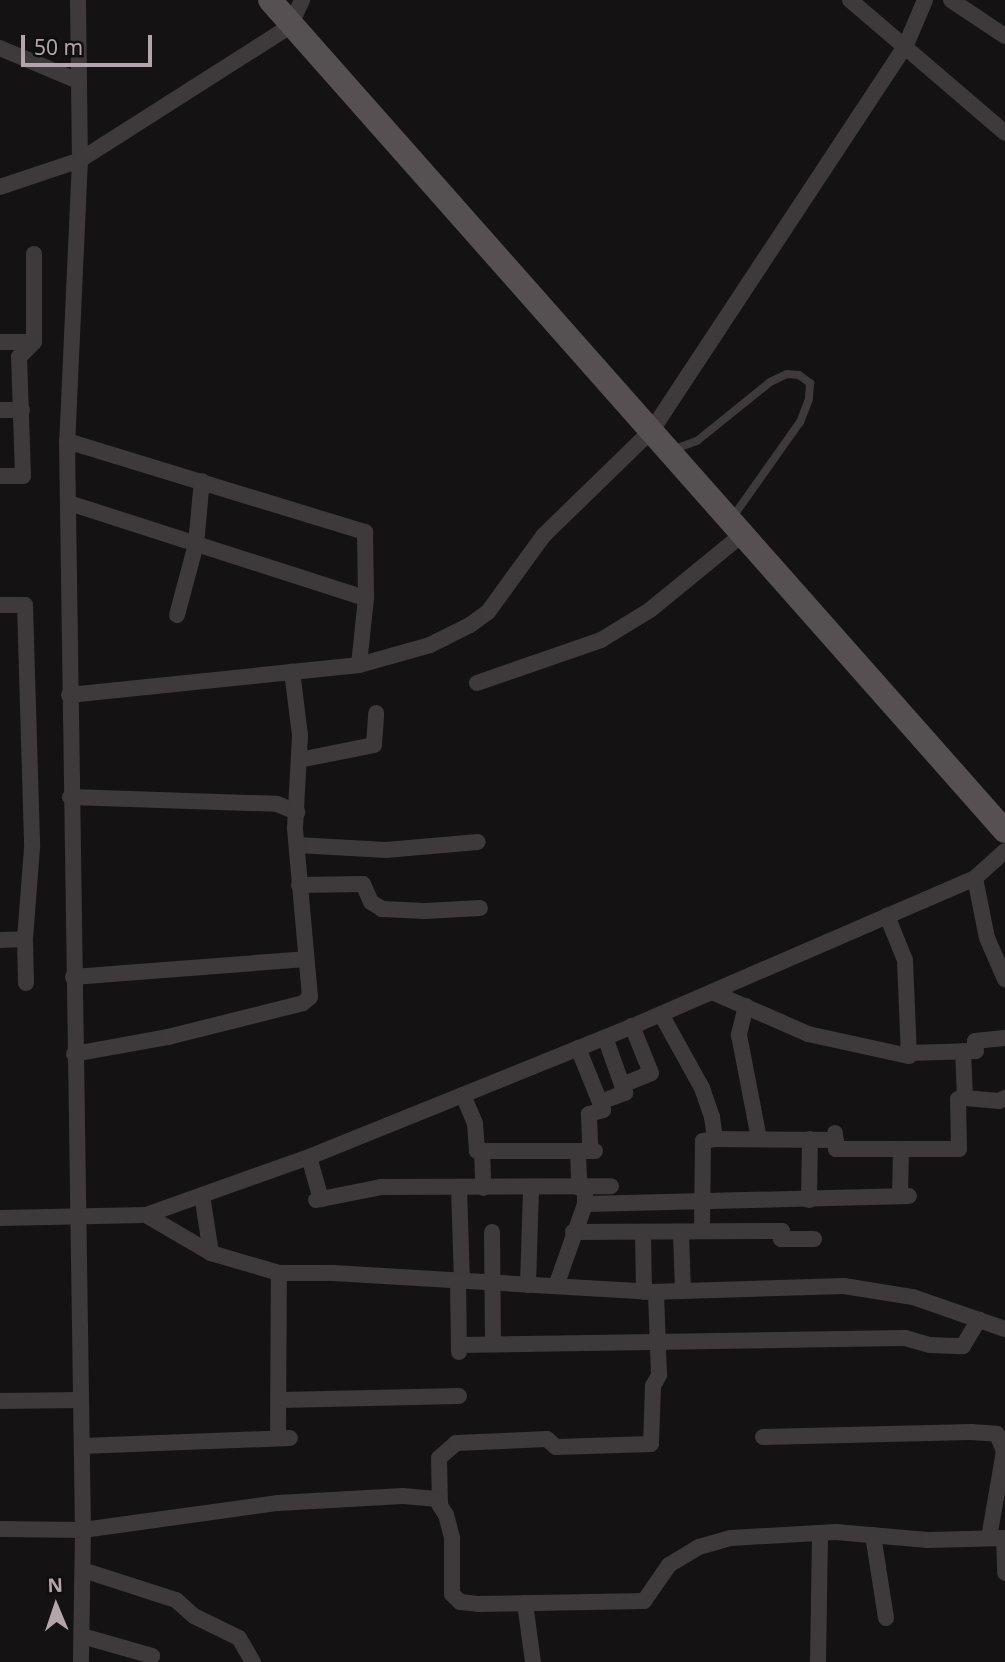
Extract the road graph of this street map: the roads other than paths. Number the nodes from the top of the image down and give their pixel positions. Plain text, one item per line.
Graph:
1 (78, 0) edge
2 (270, 0) edge
3 (302, 0) edge
4 (850, 0) edge
5 (925, 0) edge
6 (951, 0) edge
7 (290, 26) junction
8 (1005, 36) edge
9 (905, 47) junction
10 (0, 48) edge
11 (78, 81) junction
12 (1005, 133) edge
13 (80, 160) junction
14 (0, 187) edge
15 (34, 254) dead end
16 (0, 342) edge
17 (34, 342) junction
18 (0, 410) edge
19 (23, 410) junction
20 (652, 430) junction
21 (67, 441) junction
22 (669, 451) junction
23 (0, 476) edge
24 (202, 481) junction
25 (69, 503) junction
26 (737, 527) junction
27 (196, 544) junction
28 (365, 598) junction
29 (0, 604) edge
30 (177, 615) dead end
31 (359, 665) junction
32 (292, 672) junction
33 (477, 683) dead end
34 (69, 695) junction
35 (376, 713) dead end
36 (299, 760) junction
37 (70, 797) junction
38 (297, 812) junction
39 (1005, 831) edge
40 (478, 842) dead end
41 (296, 845) junction
42 (1005, 851) edge
43 (975, 878) junction
44 (299, 885) junction
45 (480, 908) dead end
46 (887, 916) junction
47 (25, 939) junction
48 (0, 940) edge
49 (304, 959) junction
50 (73, 977) junction
51 (1005, 979) edge
52 (26, 983) dead end
53 (712, 992) junction
54 (746, 1006) junction
55 (661, 1014) junction
56 (632, 1026) junction
57 (605, 1037) junction
58 (1005, 1038) edge
59 (578, 1048) junction
60 (963, 1051) junction
61 (908, 1053) junction
62 (74, 1054) junction
63 (622, 1085) junction
64 (463, 1095) junction
65 (965, 1098) junction
66 (1005, 1098) edge
67 (600, 1102) junction
68 (715, 1139) junction
69 (759, 1139) junction
70 (810, 1139) junction
71 (901, 1149) junction
72 (482, 1150) junction
73 (587, 1151) junction
74 (309, 1157) junction
75 (611, 1186) dead end
76 (459, 1187) junction
77 (483, 1188) junction
78 (531, 1188) junction
79 (583, 1193) junction
80 (202, 1195) junction
81 (743, 1200) junction
82 (809, 1200) junction
83 (702, 1201) junction
84 (146, 1215) junction
85 (0, 1218) edge
86 (77, 1218) junction
87 (702, 1231) junction
88 (743, 1231) junction
89 (492, 1232) dead end
90 (573, 1232) junction
91 (681, 1232) junction
92 (643, 1233) junction
93 (814, 1239) dead end
94 (211, 1253) junction
95 (279, 1273) junction
96 (460, 1281) junction
97 (492, 1283) junction
98 (528, 1285) junction
99 (556, 1286) junction
100 (682, 1291) junction
101 (650, 1292) junction
102 (979, 1319) junction
103 (1005, 1329) edge
104 (658, 1341) junction
105 (493, 1344) junction
106 (459, 1396) dead end
107 (81, 1399) junction
108 (279, 1400) junction
109 (0, 1401) edge
110 (763, 1437) dead end
111 (82, 1446) junction
112 (440, 1506) junction
113 (0, 1528) edge
114 (83, 1530) junction
115 (820, 1533) junction
116 (873, 1535) junction
117 (999, 1538) edge
118 (83, 1570) junction
119 (1005, 1573) edge
120 (525, 1603) junction
121 (886, 1618) dead end
122 (82, 1636) junction
123 (152, 1656) dead end
124 (81, 1662) edge
125 (253, 1662) edge
126 (533, 1662) edge
127 (818, 1662) edge

1 - 11 street
2 - 7 main road
3 - 7 street
4 - 9 street
5 - 9 street
6 - 8 street
7 - 13 street
7 - 20 main road
9 - 12 street
9 - 20 street
10 - 11 street
11 - 13 street
13 - 14 street
13 - 21 street
15 - 17 street
16 - 17 street
17 - 19 street
18 - 19 street
19 - 23 street
20 - 22 main road
20 - 31 street
21 - 24 street
21 - 25 street
22 - 26 main road
22 - 26 lane
24 - 27 street
24 - 28 street
25 - 27 street
25 - 34 street
26 - 33 street
26 - 39 main road
27 - 28 street
27 - 30 street
28 - 31 street
29 - 47 street
31 - 32 street
32 - 34 street
32 - 36 street
34 - 37 street
35 - 36 street
36 - 38 street
37 - 38 street
37 - 50 street
38 - 41 street
40 - 41 street
41 - 44 street
42 - 43 street
43 - 46 street
43 - 51 street
44 - 45 street
44 - 49 street
46 - 53 street
46 - 61 street
47 - 48 street
47 - 52 street
49 - 50 street
49 - 62 street
50 - 62 street
53 - 54 street
53 - 55 street
54 - 61 street
54 - 69 street
55 - 56 street
55 - 68 street
56 - 57 street
56 - 63 street
57 - 59 street
57 - 63 street
58 - 60 street
59 - 64 street
59 - 67 street
60 - 61 street
60 - 65 street
62 - 86 street
63 - 67 street
64 - 72 street
64 - 74 street
65 - 66 street
65 - 71 street
67 - 73 street
68 - 69 street
68 - 83 street
69 - 70 street
70 - 71 street
70 - 82 street
71 - 82 street
72 - 73 street
72 - 77 street
73 - 79 street
74 - 76 street
74 - 80 street
75 - 79 street
76 - 77 street
76 - 96 street
77 - 78 street
78 - 79 street
78 - 98 street
79 - 83 street
79 - 90 street
80 - 84 street
80 - 94 street
81 - 82 street
81 - 83 street
81 - 88 street
83 - 87 street
84 - 86 street
84 - 94 street
85 - 86 street
86 - 107 street
87 - 88 street
87 - 91 street
88 - 93 street
89 - 97 street
90 - 92 street
90 - 99 street
91 - 92 street
91 - 100 street
92 - 101 street
94 - 95 street
95 - 96 street
95 - 108 street
96 - 97 street
96 - 105 street
97 - 98 street
97 - 105 street
98 - 99 street
99 - 101 street
100 - 101 street
100 - 102 street
101 - 104 street
102 - 103 street
102 - 104 street
104 - 105 street
104 - 112 street
106 - 108 street
107 - 109 street
107 - 111 street
108 - 111 street
110 - 117 street
111 - 114 street
112 - 114 street
112 - 120 street
113 - 114 street
114 - 118 street
115 - 116 street
115 - 120 street
115 - 127 street
116 - 117 street
116 - 121 street
117 - 119 street
118 - 122 street
118 - 125 street
120 - 126 street
122 - 123 street
122 - 124 street

